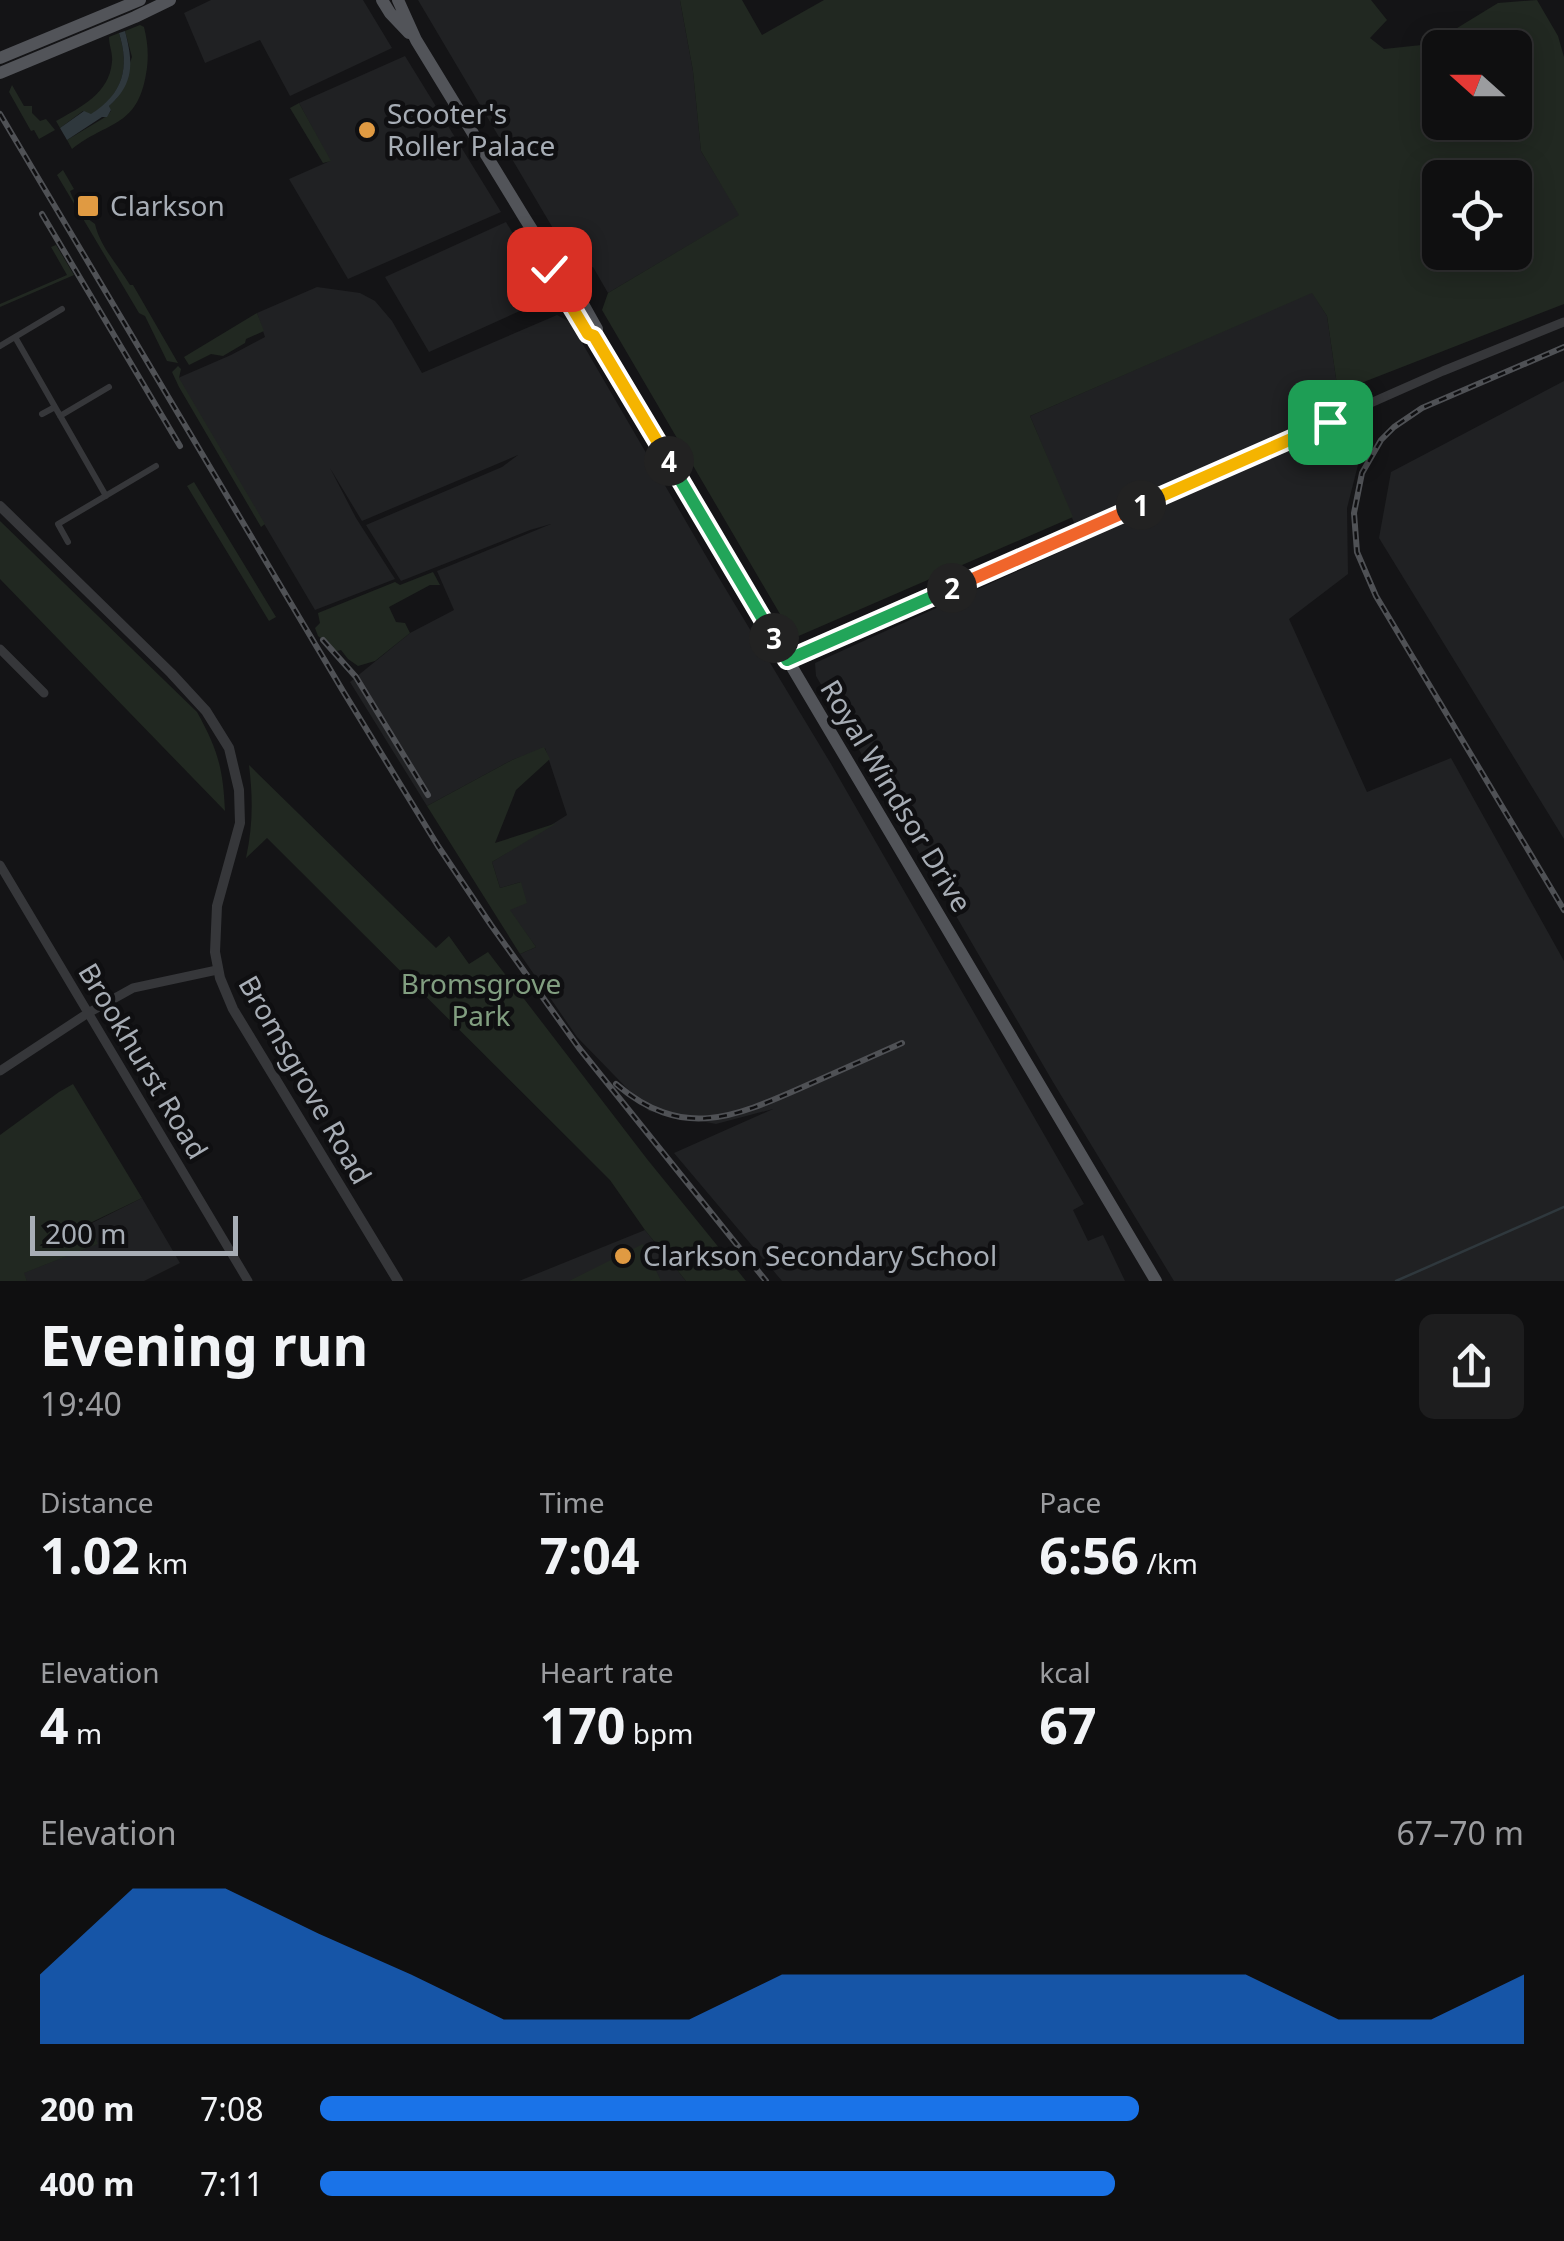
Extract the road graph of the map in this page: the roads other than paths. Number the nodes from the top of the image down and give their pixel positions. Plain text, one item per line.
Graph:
1 (170, 0) edge
2 (382, 0) edge
3 (398, 0) edge
4 (135, 7) edge
5 (104, 23) junction
6 (416, 40) junction
7 (0, 58) edge
8 (0, 73) edge
9 (62, 309) dead end
10 (1564, 322) edge
11 (15, 337) junction
12 (0, 346) edge
13 (109, 387) dead end
14 (55, 407) junction
15 (42, 414) dead end
16 (60, 416) junction
17 (156, 466) dead end
18 (106, 496) junction
19 (0, 506) edge
20 (68, 542) dead end
21 (0, 648) edge
22 (9, 658) junction
23 (787, 660) junction
24 (0, 669) edge
25 (44, 693) dead end
26 (0, 864) edge
27 (217, 970) junction
28 (88, 1014) junction
29 (0, 1070) edge
30 (248, 1281) edge
31 (398, 1281) edge
32 (1156, 1281) edge

1 - 4 main road
2 - 6 main road, Royal Windsor Drive
3 - 6 main road, Royal Windsor Drive
4 - 5 main road
5 - 7 main road
5 - 8 main road
6 - 23 main road, Royal Windsor Drive
9 - 11 street
10 - 23 street
11 - 12 street
11 - 14 street
13 - 16 street
14 - 15 street
14 - 16 street
16 - 18 street
17 - 18 street
18 - 20 street
19 - 27 street, Bromsgrove Road
21 - 22 street
22 - 24 street
22 - 25 street
23 - 32 main road, Royal Windsor Drive
26 - 28 street, Brookhurst Road
27 - 28 street
27 - 31 street, Bromsgrove Road
28 - 29 street
28 - 30 street, Brookhurst Road

